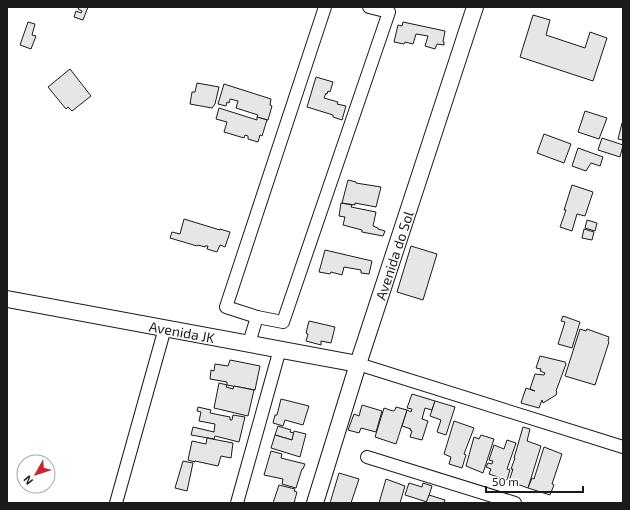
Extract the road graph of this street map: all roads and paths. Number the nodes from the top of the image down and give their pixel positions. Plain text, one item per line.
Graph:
1 (325, 7) edge
2 (369, 7) edge
3 (475, 7) edge
4 (7, 298) edge
5 (257, 318) junction
6 (165, 328) junction
7 (249, 343) junction
8 (280, 349) junction
9 (358, 364) junction
10 (623, 447) edge
11 (367, 457) dead end
12 (116, 503) edge
13 (237, 503) edge
14 (315, 503) edge
15 (515, 503) edge

1 - 5 street
2 - 5 street
3 - 9 street, Avenida do Sol
4 - 6 street, Avenida JK
5 - 7 street
6 - 7 street, Avenida JK
6 - 12 street
7 - 8 street, Avenida JK
8 - 9 street, Avenida JK
8 - 13 street
9 - 10 street
9 - 14 street, Avenida do Sol
11 - 15 street

